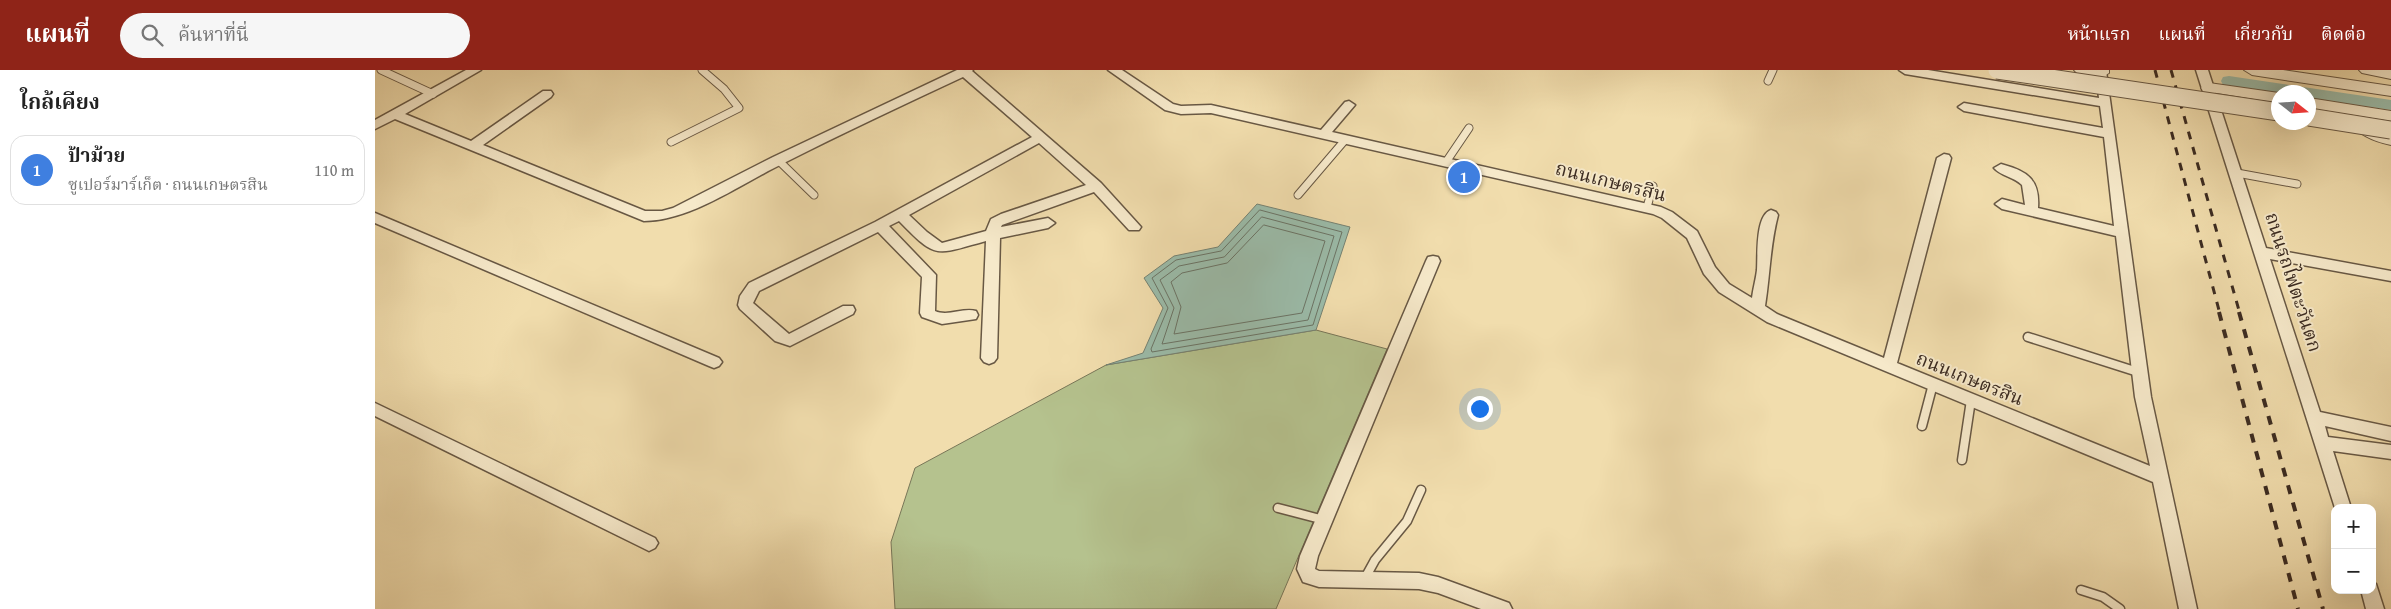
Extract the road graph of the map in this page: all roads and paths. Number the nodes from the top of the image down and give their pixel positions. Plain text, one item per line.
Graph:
1 (381, 70) edge
2 (475, 70) edge
3 (702, 70) edge
4 (965, 70) edge
5 (1114, 70) edge
6 (1773, 70) edge
7 (1905, 70) edge
8 (1997, 70) edge
9 (2082, 70) edge
10 (2202, 70) edge
11 (2252, 70) edge
12 (2326, 70) edge
13 (2367, 70) edge
14 (2101, 71) edge
15 (2391, 74) edge
16 (2391, 80) edge
17 (1768, 81) dead end
18 (2209, 88) junction
19 (2391, 91) edge
20 (433, 94) junction
21 (547, 94) dead end
22 (2271, 102) edge
23 (2271, 102) edge
24 (2106, 103) junction
25 (2271, 104) edge
26 (2316, 104) edge
27 (1349, 105) dead end
28 (1964, 107) dead end
29 (2335, 107) junction
30 (2216, 110) junction
31 (396, 115) junction
32 (2391, 116) edge
33 (2316, 118) edge
34 (375, 125) edge
35 (1469, 128) dead end
36 (2391, 130) edge
37 (2110, 134) junction
38 (1323, 135) junction
39 (1041, 137) junction
40 (1345, 140) junction
41 (2391, 140) edge
42 (671, 142) dead end
43 (473, 146) junction
44 (1944, 158) dead end
45 (778, 160) junction
46 (1446, 162) junction
47 (2001, 168) dead end
48 (2237, 173) junction
49 (2297, 184) dead end
50 (1096, 186) junction
51 (1653, 186) dead end
52 (814, 194) dead end
53 (1298, 195) dead end
54 (2002, 204) dead end
55 (1647, 207) junction
56 (2031, 211) junction
57 (900, 214) junction
58 (1771, 215) dead end
59 (375, 218) edge
60 (1047, 222) dead end
61 (880, 225) junction
62 (1133, 227) dead end
63 (2123, 233) junction
64 (993, 234) junction
65 (2262, 252) junction
66 (1433, 261) dead end
67 (2391, 276) edge
68 (1757, 308) junction
69 (848, 310) dead end
70 (971, 315) dead end
71 (2028, 337) dead end
72 (989, 358) dead end
73 (714, 362) dead end
74 (1889, 366) junction
75 (2141, 373) junction
76 (1933, 384) junction
77 (1971, 400) junction
78 (375, 409) edge
79 (2314, 417) junction
80 (1922, 426) dead end
81 (2391, 434) edge
82 (2323, 443) junction
83 (2391, 452) edge
84 (1962, 460) dead end
85 (2160, 478) junction
86 (1421, 490) dead end
87 (2342, 504) edge
88 (1279, 508) dead end
89 (1324, 520) junction
90 (649, 543) dead end
91 (1365, 580) junction
92 (2081, 590) dead end
93 (2370, 594) edge
94 (1503, 609) edge
95 (2120, 609) edge
96 (2188, 609) edge
97 (2375, 609) edge

1 - 20 lane
2 - 20 street
3 - 42 lane
4 - 39 street
4 - 45 street
5 - 38 street, ถนนเกษตรสิน
6 - 17 lane
7 - 24 street
8 - 22 street, bridge
9 - 14 street
10 - 18 street, ถนนรถไฟตะวันตก
11 - 19 street
12 - 16 street
13 - 15 street
14 - 24 street
18 - 23 street
18 - 30 street, ถนนรถไฟตะวันตก
20 - 31 street
21 - 43 street
24 - 37 street
25 - 30 street
26 - 29 street
27 - 38 street
28 - 37 street
29 - 32 street
29 - 41 street
30 - 48 street, ถนนรถไฟตะวันตก
31 - 34 street
31 - 43 street
33 - 36 street, bridge
35 - 46 lane
37 - 63 street
38 - 40 street, ถนนเกษตรสิน
39 - 50 street
39 - 57 street
40 - 46 street, ถนนเกษตรสิน
40 - 53 lane
43 - 45 street
44 - 74 street
45 - 52 lane
46 - 55 street, ถนนเกษตรสิน
47 - 56 street
48 - 49 lane
48 - 65 street, ถนนรถไฟตะวันตก
50 - 62 street
50 - 64 street
51 - 55 lane
54 - 56 street
55 - 68 street, ถนนเกษตรสิน
56 - 63 street
57 - 61 street
57 - 64 street
58 - 68 street
59 - 73 street
60 - 64 street
61 - 69 street
61 - 70 street
63 - 75 street
64 - 72 street
65 - 67 street
65 - 79 street, ถนนรถไฟตะวันตก
66 - 89 street
68 - 74 street, ถนนเกษตรสิน
71 - 75 lane
74 - 76 street, ถนนเกษตรสิน
75 - 85 street
76 - 77 street, ถนนเกษตรสิน
76 - 80 lane
77 - 84 lane
77 - 85 street, ถนนเกษตรสิน
78 - 90 street
79 - 81 street
79 - 82 street, ถนนรถไฟตะวันตก
82 - 83 street
82 - 87 street, ถนนรถไฟตะวันตก
85 - 96 street
86 - 91 lane
88 - 89 lane
89 - 91 street
91 - 94 street
92 - 95 lane
93 - 97 street

